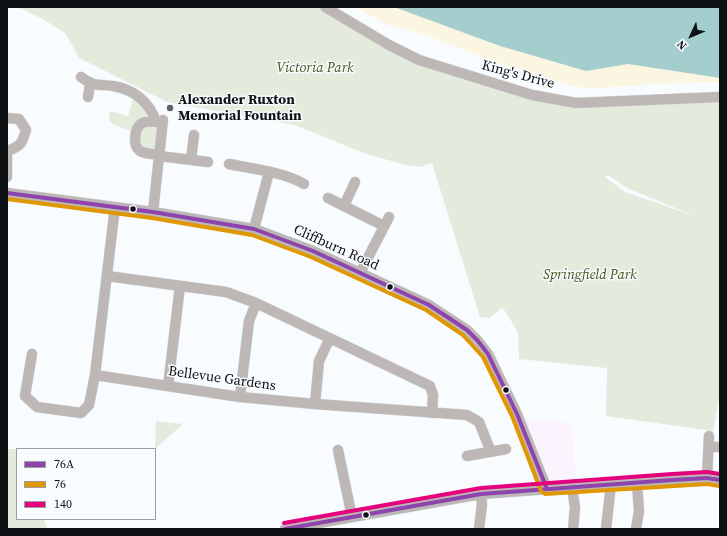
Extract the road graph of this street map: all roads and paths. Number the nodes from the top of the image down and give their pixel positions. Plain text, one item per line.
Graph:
1 (325, 7) edge
2 (81, 77) dead end
3 (90, 84) junction
4 (88, 97) dead end
5 (720, 97) edge
6 (7, 118) edge
7 (161, 122) junction
8 (194, 135) dead end
9 (7, 151) edge
10 (159, 156) junction
11 (191, 160) junction
12 (208, 162) dead end
13 (229, 164) dead end
14 (269, 172) junction
15 (7, 177) edge
16 (355, 182) dead end
17 (304, 184) dead end
18 (7, 194) edge
19 (328, 198) dead end
20 (344, 206) junction
21 (115, 208) junction
22 (153, 212) junction
23 (254, 229) junction
24 (360, 273) junction
25 (107, 276) junction
26 (180, 286) junction
27 (256, 302) junction
28 (330, 338) junction
29 (32, 354) dead end
30 (95, 375) junction
31 (168, 386) junction
32 (240, 397) junction
33 (315, 404) junction
34 (432, 414) junction
35 (709, 436) dead end
36 (709, 447) junction
37 (720, 447) edge
38 (338, 450) dead end
39 (506, 450) dead end
40 (491, 452) junction
41 (467, 456) dead end
42 (707, 478) junction
43 (720, 480) edge
44 (638, 483) junction
45 (611, 484) junction
46 (572, 487) junction
47 (547, 488) junction
48 (481, 494) junction
49 (352, 517) junction
50 (285, 529) edge
51 (479, 529) edge
52 (573, 529) edge
53 (606, 529) edge
54 (636, 529) edge

1 - 5 street, King's Drive
2 - 3 street
3 - 4 street
3 - 7 street
6 - 9 street
7 - 10 street
7 - 10 street
8 - 11 street
9 - 15 street
10 - 11 street
10 - 22 street
11 - 12 street
13 - 14 street
14 - 17 street
14 - 23 street
16 - 20 street
18 - 21 street, Cliffburn Road
19 - 20 street
20 - 24 street
21 - 22 street, Cliffburn Road
21 - 25 street
22 - 23 street, Cliffburn Road
23 - 24 street, Cliffburn Road
24 - 47 street, Cliffburn Road
25 - 26 street
25 - 30 street
26 - 27 street
26 - 31 street
27 - 28 street
27 - 32 street
28 - 33 street
28 - 34 street
29 - 30 street
30 - 31 street, Bellevue Gardens
31 - 32 street, Bellevue Gardens
32 - 33 street, Bellevue Gardens
33 - 34 street, Bellevue Gardens
34 - 40 street, Bellevue Gardens
35 - 36 street
36 - 37 street
36 - 42 street
38 - 49 street
39 - 40 street
40 - 41 street
42 - 43 street
42 - 44 street
44 - 45 street
44 - 54 street
45 - 46 street
45 - 53 street
46 - 47 street
46 - 52 street
47 - 48 street
48 - 49 street
48 - 51 street
49 - 50 street

